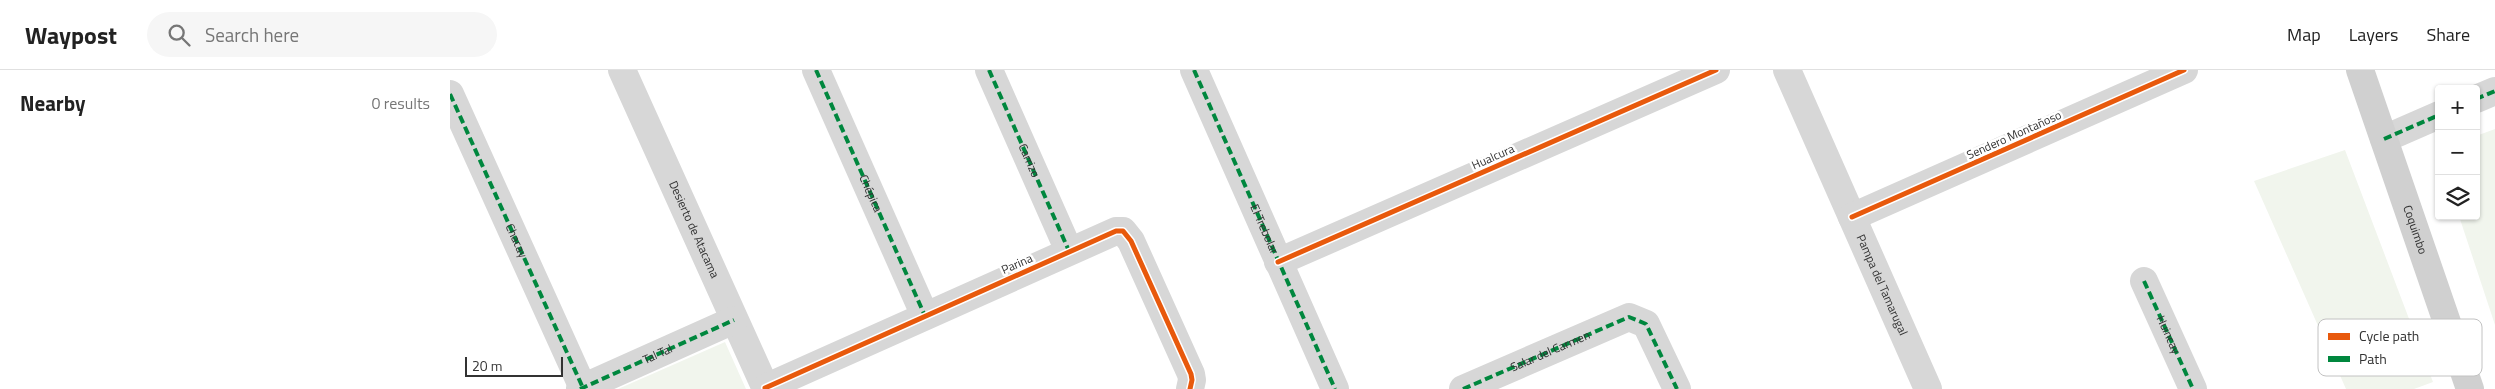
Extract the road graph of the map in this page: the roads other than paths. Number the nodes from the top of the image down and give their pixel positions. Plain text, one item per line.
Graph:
1 (622, 70) edge
2 (816, 70) edge
3 (989, 70) edge
4 (1716, 70) edge
5 (1787, 70) edge
6 (2184, 70) edge
7 (2360, 70) edge
8 (1203, 73) edge
9 (2495, 91) edge
10 (450, 94) edge
11 (2480, 97) edge
12 (2435, 117) edge
13 (2384, 139) junction
14 (1852, 218) junction
15 (1069, 251) junction
16 (1278, 262) junction
17 (2144, 281) dead end
18 (925, 316) junction
19 (2446, 319) edge
20 (734, 320) junction
21 (2466, 376) edge
22 (581, 388) edge
23 (1191, 388) edge
24 (765, 389) edge
25 (1335, 389) edge
26 (1463, 389) edge
27 (1677, 389) edge
28 (1928, 389) edge
29 (2193, 389) edge
30 (2470, 389) edge

1 - 20 street, Desierto de Atacama
2 - 18 street, Chépica
3 - 15 street, Carrizo
4 - 16 street, Hualcura
5 - 14 street, Pampa del Tamarugal
6 - 14 street, Sendero Montañoso
7 - 13 street, Coquimbo
8 - 16 street, El Trebolar
9 - 11 street
10 - 22 street, Chacay
12 - 13 street
13 - 19 street, Coquimbo
14 - 28 street, Pampa del Tamarugal
15 - 18 street, Parina
15 - 23 street, Parina
16 - 25 street, El Trebolar
17 - 29 street, Huincay
18 - 24 street, Parina
20 - 22 street, Tal Tal
20 - 24 street, Desierto de Atacama
21 - 30 street, Coquimbo
26 - 27 street, Salar del Carmen

